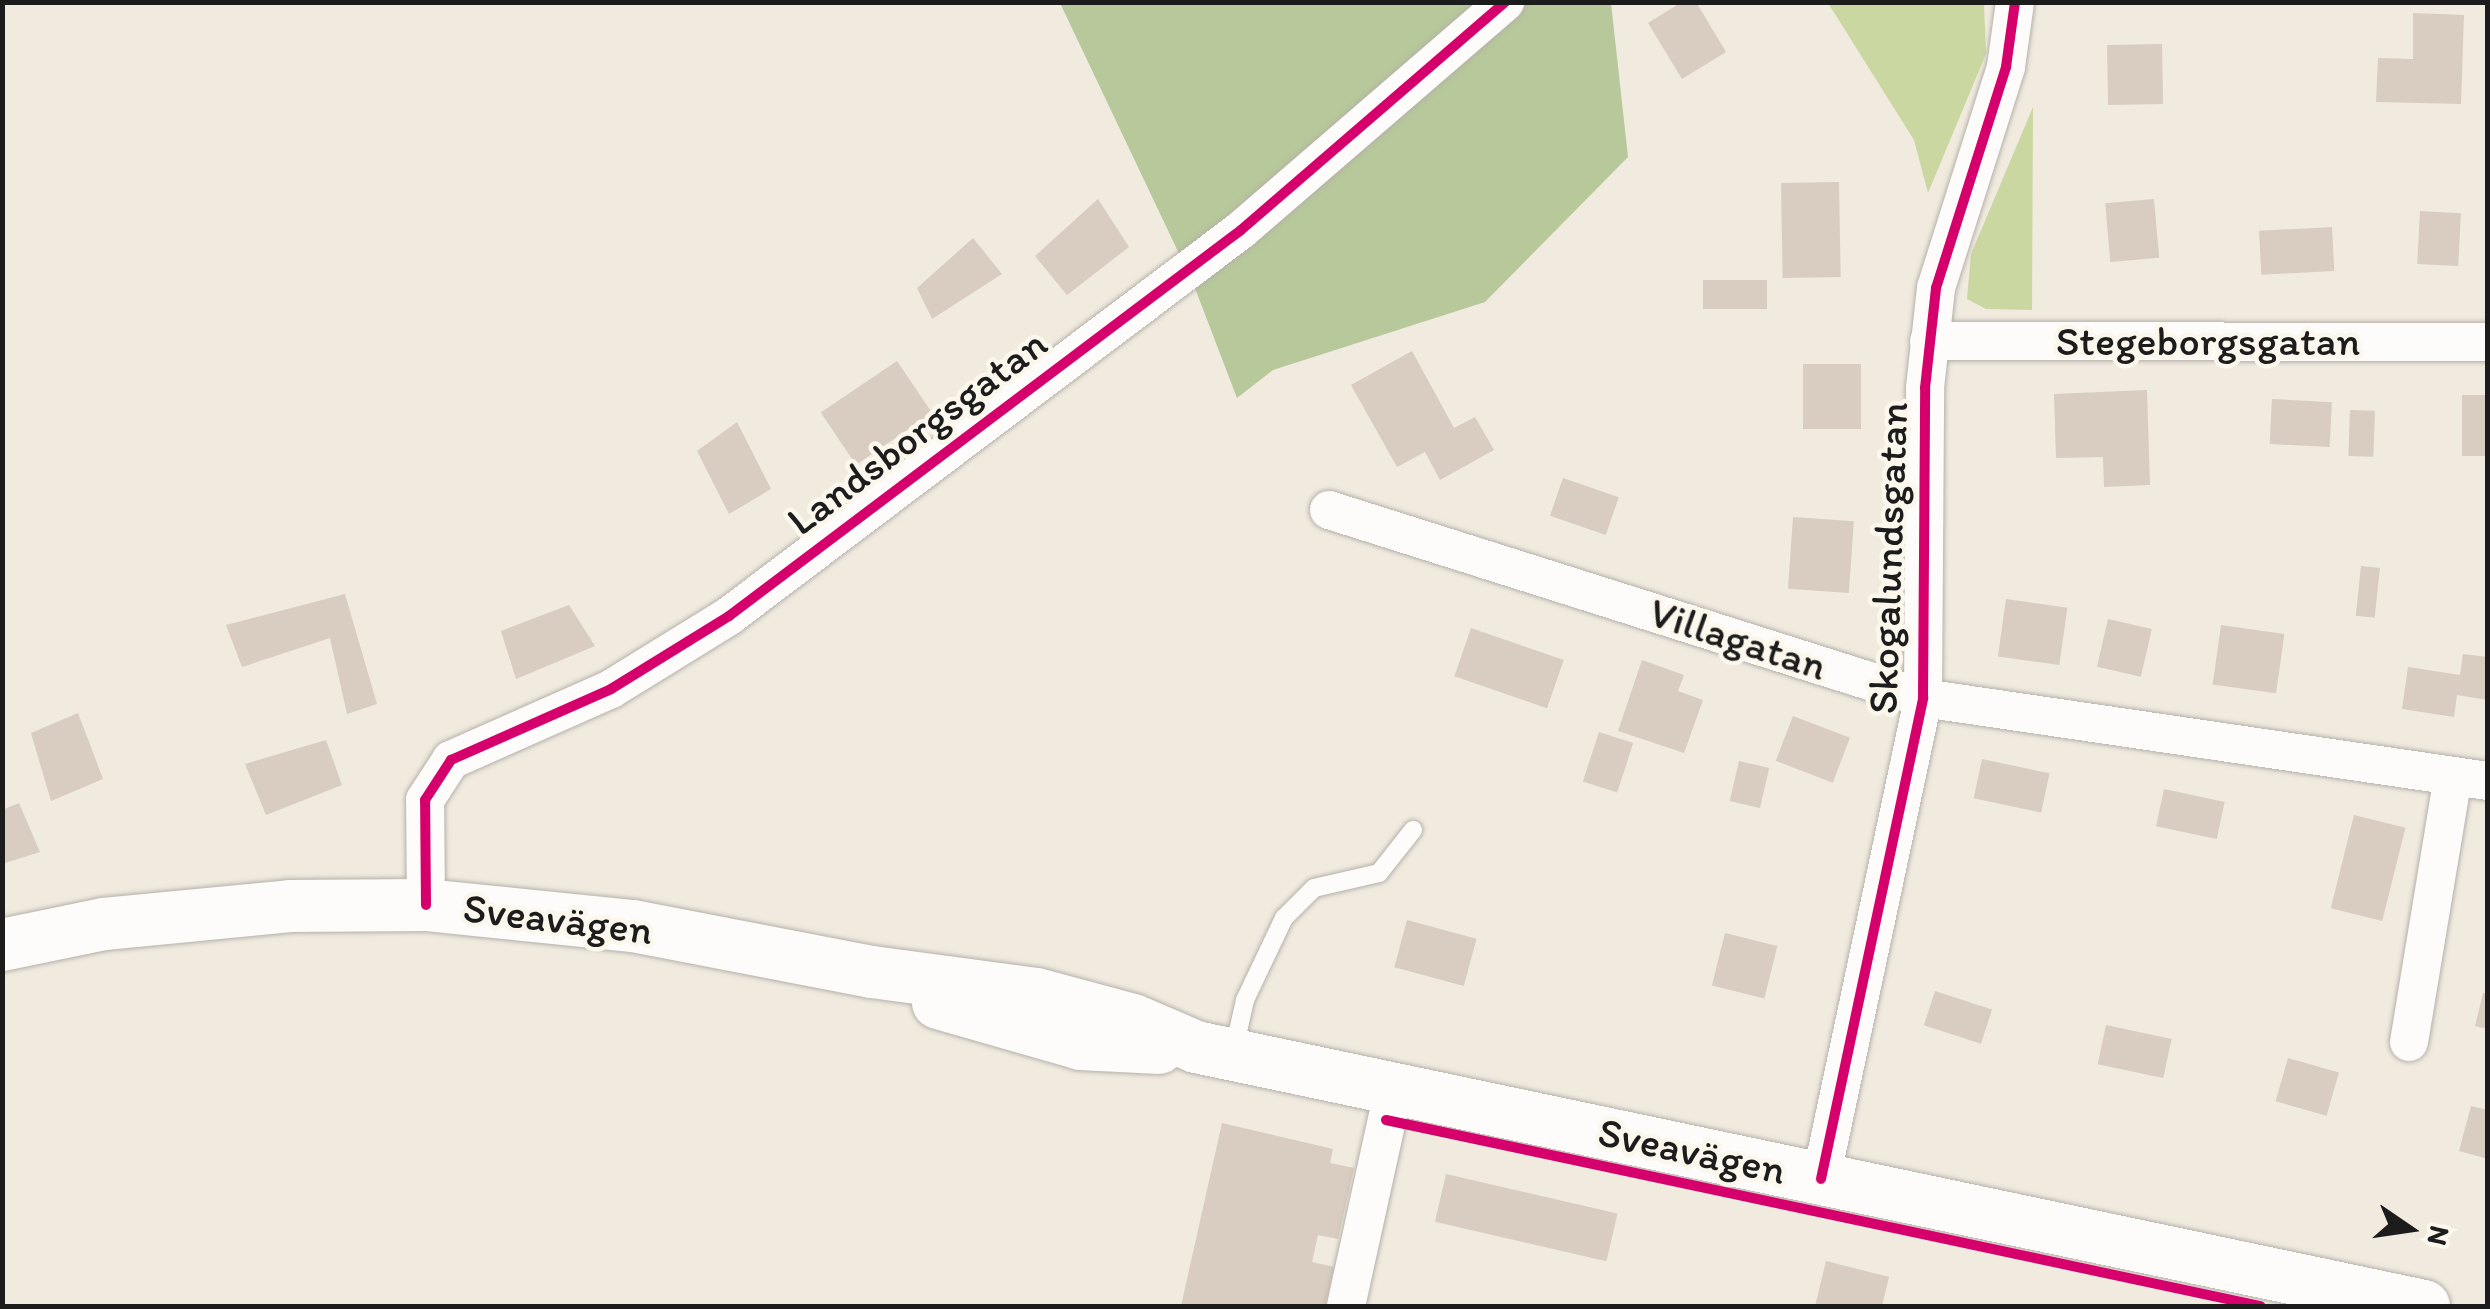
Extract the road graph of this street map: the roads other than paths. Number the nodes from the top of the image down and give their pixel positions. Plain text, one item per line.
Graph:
1 (1505, 2) edge
2 (2014, 2) edge
3 (1929, 341) junction
4 (2488, 342) edge
5 (1329, 510) dead end
6 (1923, 698) junction
7 (2470, 779) edge
8 (1413, 830) dead end
9 (426, 905) junction
10 (2, 944) edge
11 (2410, 1042) dead end
12 (1214, 1051) junction
13 (1394, 1087) junction
14 (1821, 1178) junction
15 (1346, 1306) edge
16 (2424, 1306) edge

1 - 9 street, Landsborgsgatan
2 - 3 street, Skogalundsgatan
3 - 4 street, Stegeborgsgatan
3 - 6 street, Skogalundsgatan
5 - 6 street, Villagatan
6 - 7 street, Villagatan
6 - 14 street, Skogalundsgatan
7 - 11 street, Villagatan
8 - 12 lane
9 - 10 main road, Sveavägen
9 - 12 main road, Sveavägen
12 - 13 main road, Sveavägen
13 - 14 main road, Sveavägen
13 - 15 street
14 - 16 main road, Sveavägen

